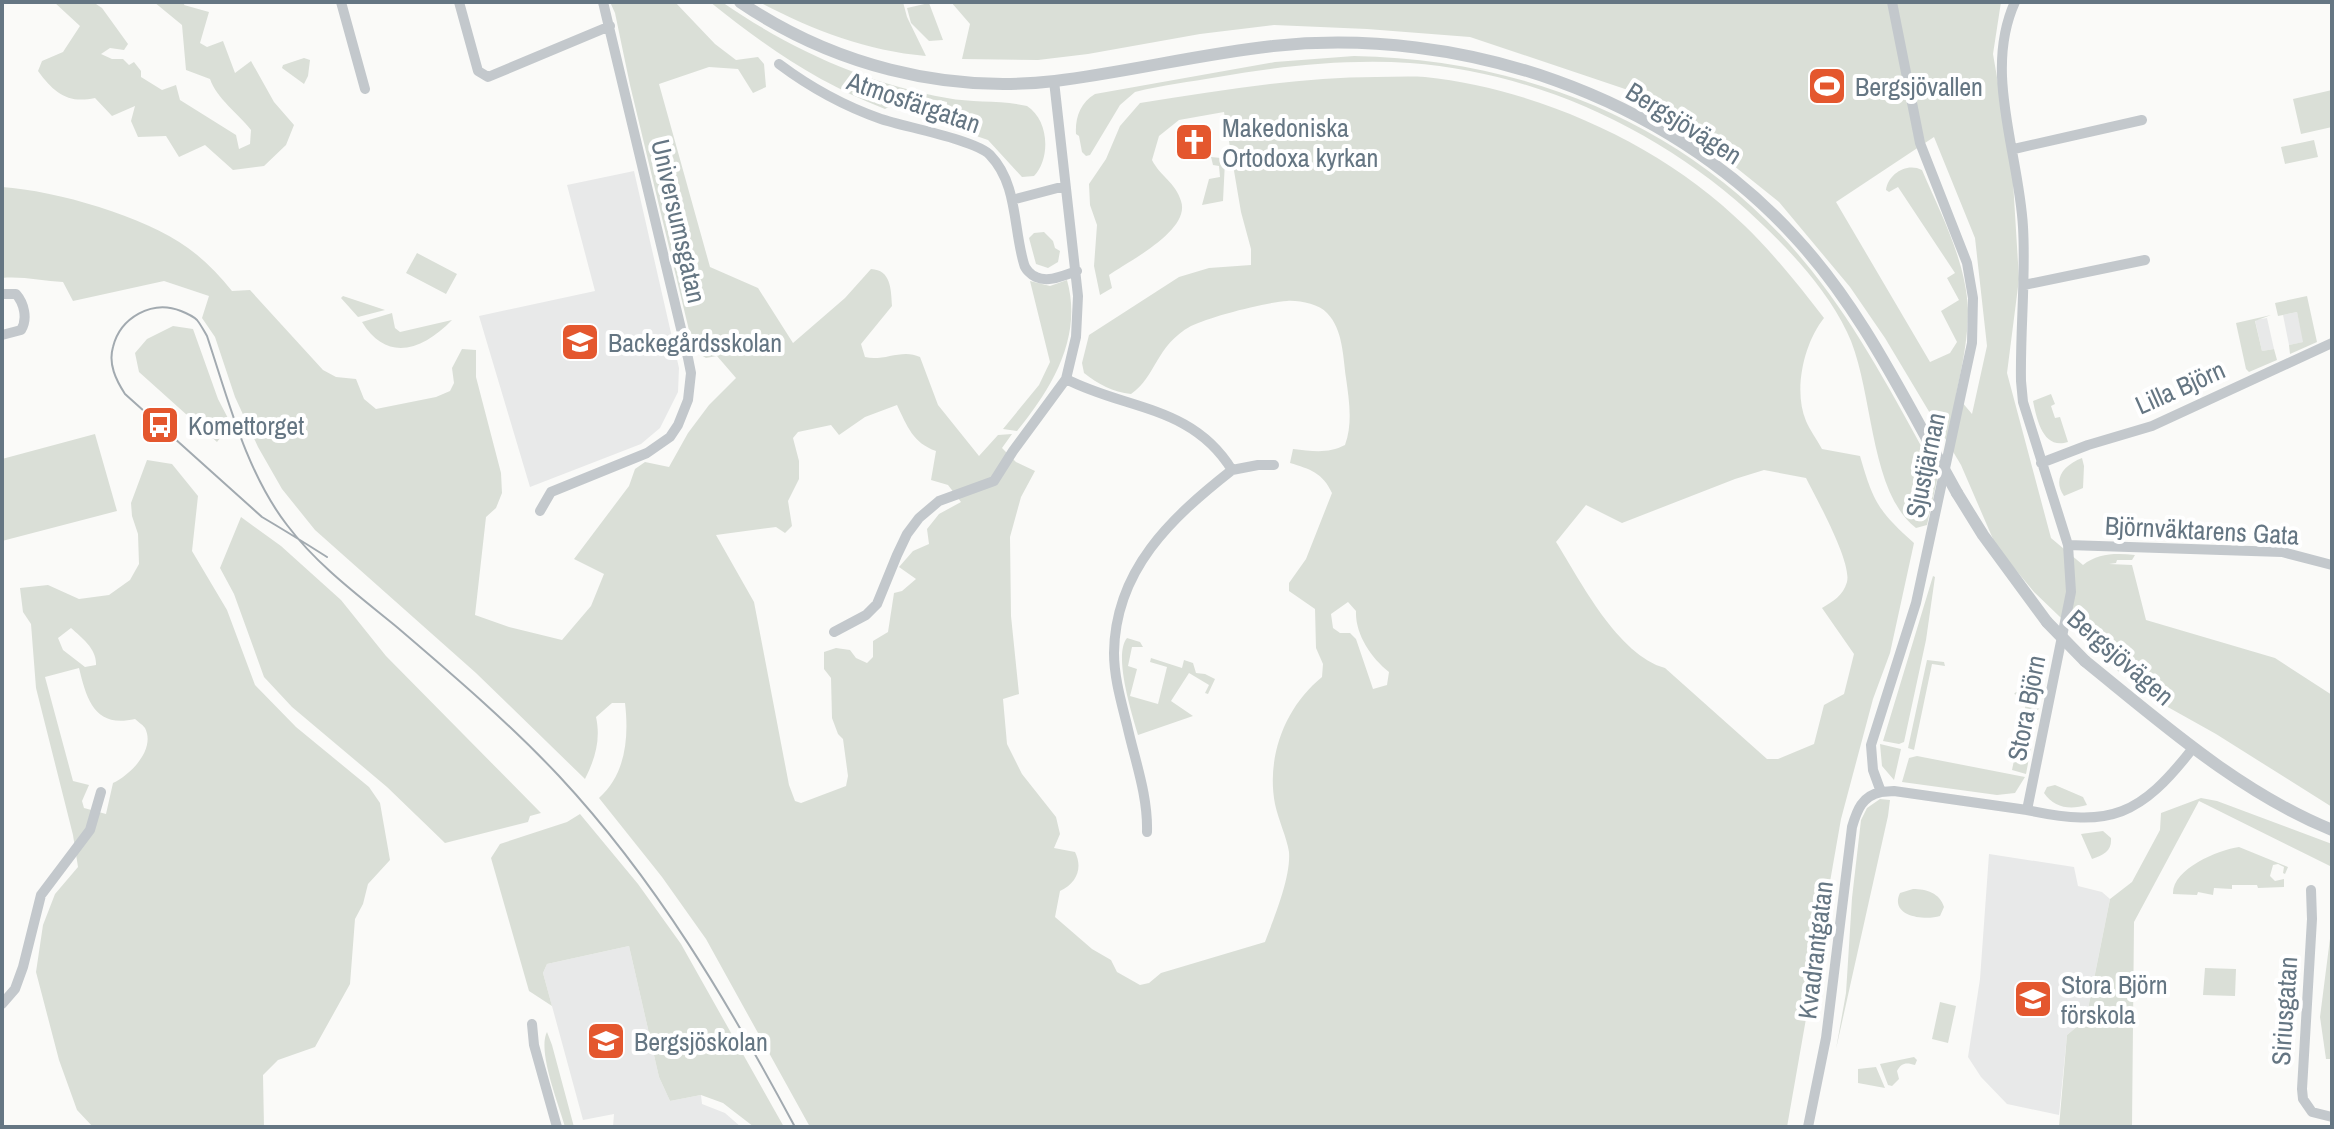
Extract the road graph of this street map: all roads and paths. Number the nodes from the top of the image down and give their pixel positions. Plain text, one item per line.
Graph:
1 (341, 2) edge
2 (459, 2) edge
3 (603, 2) edge
4 (740, 2) edge
5 (1892, 2) edge
6 (2015, 2) edge
7 (610, 26) junction
8 (779, 64) dead end
9 (1054, 81) junction
10 (365, 89) dead end
11 (2142, 120) dead end
12 (2014, 149) junction
13 (1065, 186) junction
14 (1012, 200) junction
15 (2145, 260) dead end
16 (1077, 271) junction
17 (2024, 285) junction
18 (2, 294) edge
19 (2, 335) edge
20 (2332, 343) edge
21 (1066, 379) junction
22 (2041, 463) junction
23 (1274, 465) dead end
24 (1232, 470) junction
25 (540, 511) dead end
26 (2068, 545) junction
27 (2332, 565) edge
28 (834, 632) dead end
29 (2193, 748) junction
30 (101, 792) dead end
31 (1881, 792) junction
32 (2027, 810) junction
33 (2332, 830) edge
34 (1147, 832) dead end
35 (2311, 890) dead end
36 (2, 1004) edge
37 (532, 1024) dead end
38 (2332, 1117) edge
39 (557, 1127) edge
40 (1808, 1127) edge

1 - 10 street
2 - 7 street
3 - 7 street, Universumsgatan
4 - 9 street, Bergsjövägen
5 - 31 street, Sjustjärnan
6 - 12 street, Stora Björn
7 - 25 street, Universumsgatan
8 - 14 street, Atmosfärgatan
9 - 13 street
9 - 29 street, Bergsjövägen, bridge
11 - 12 street
12 - 17 street, Stora Björn
13 - 14 street
13 - 16 street
14 - 16 street, Atmosfärgatan
15 - 17 street
16 - 21 street
17 - 22 street, Stora Björn
18 - 19 street
20 - 22 street, Lilla Björn
21 - 24 street
21 - 28 street
22 - 26 street, Stora Björn
23 - 24 street
24 - 34 street
26 - 27 street, Björnväktarens Gata
26 - 32 street, Stora Björn
29 - 32 street
29 - 33 street, Bergsjövägen
30 - 36 street
31 - 32 street
31 - 40 street, Kvadrantgatan
35 - 38 street, Siriusgatan
37 - 39 street

